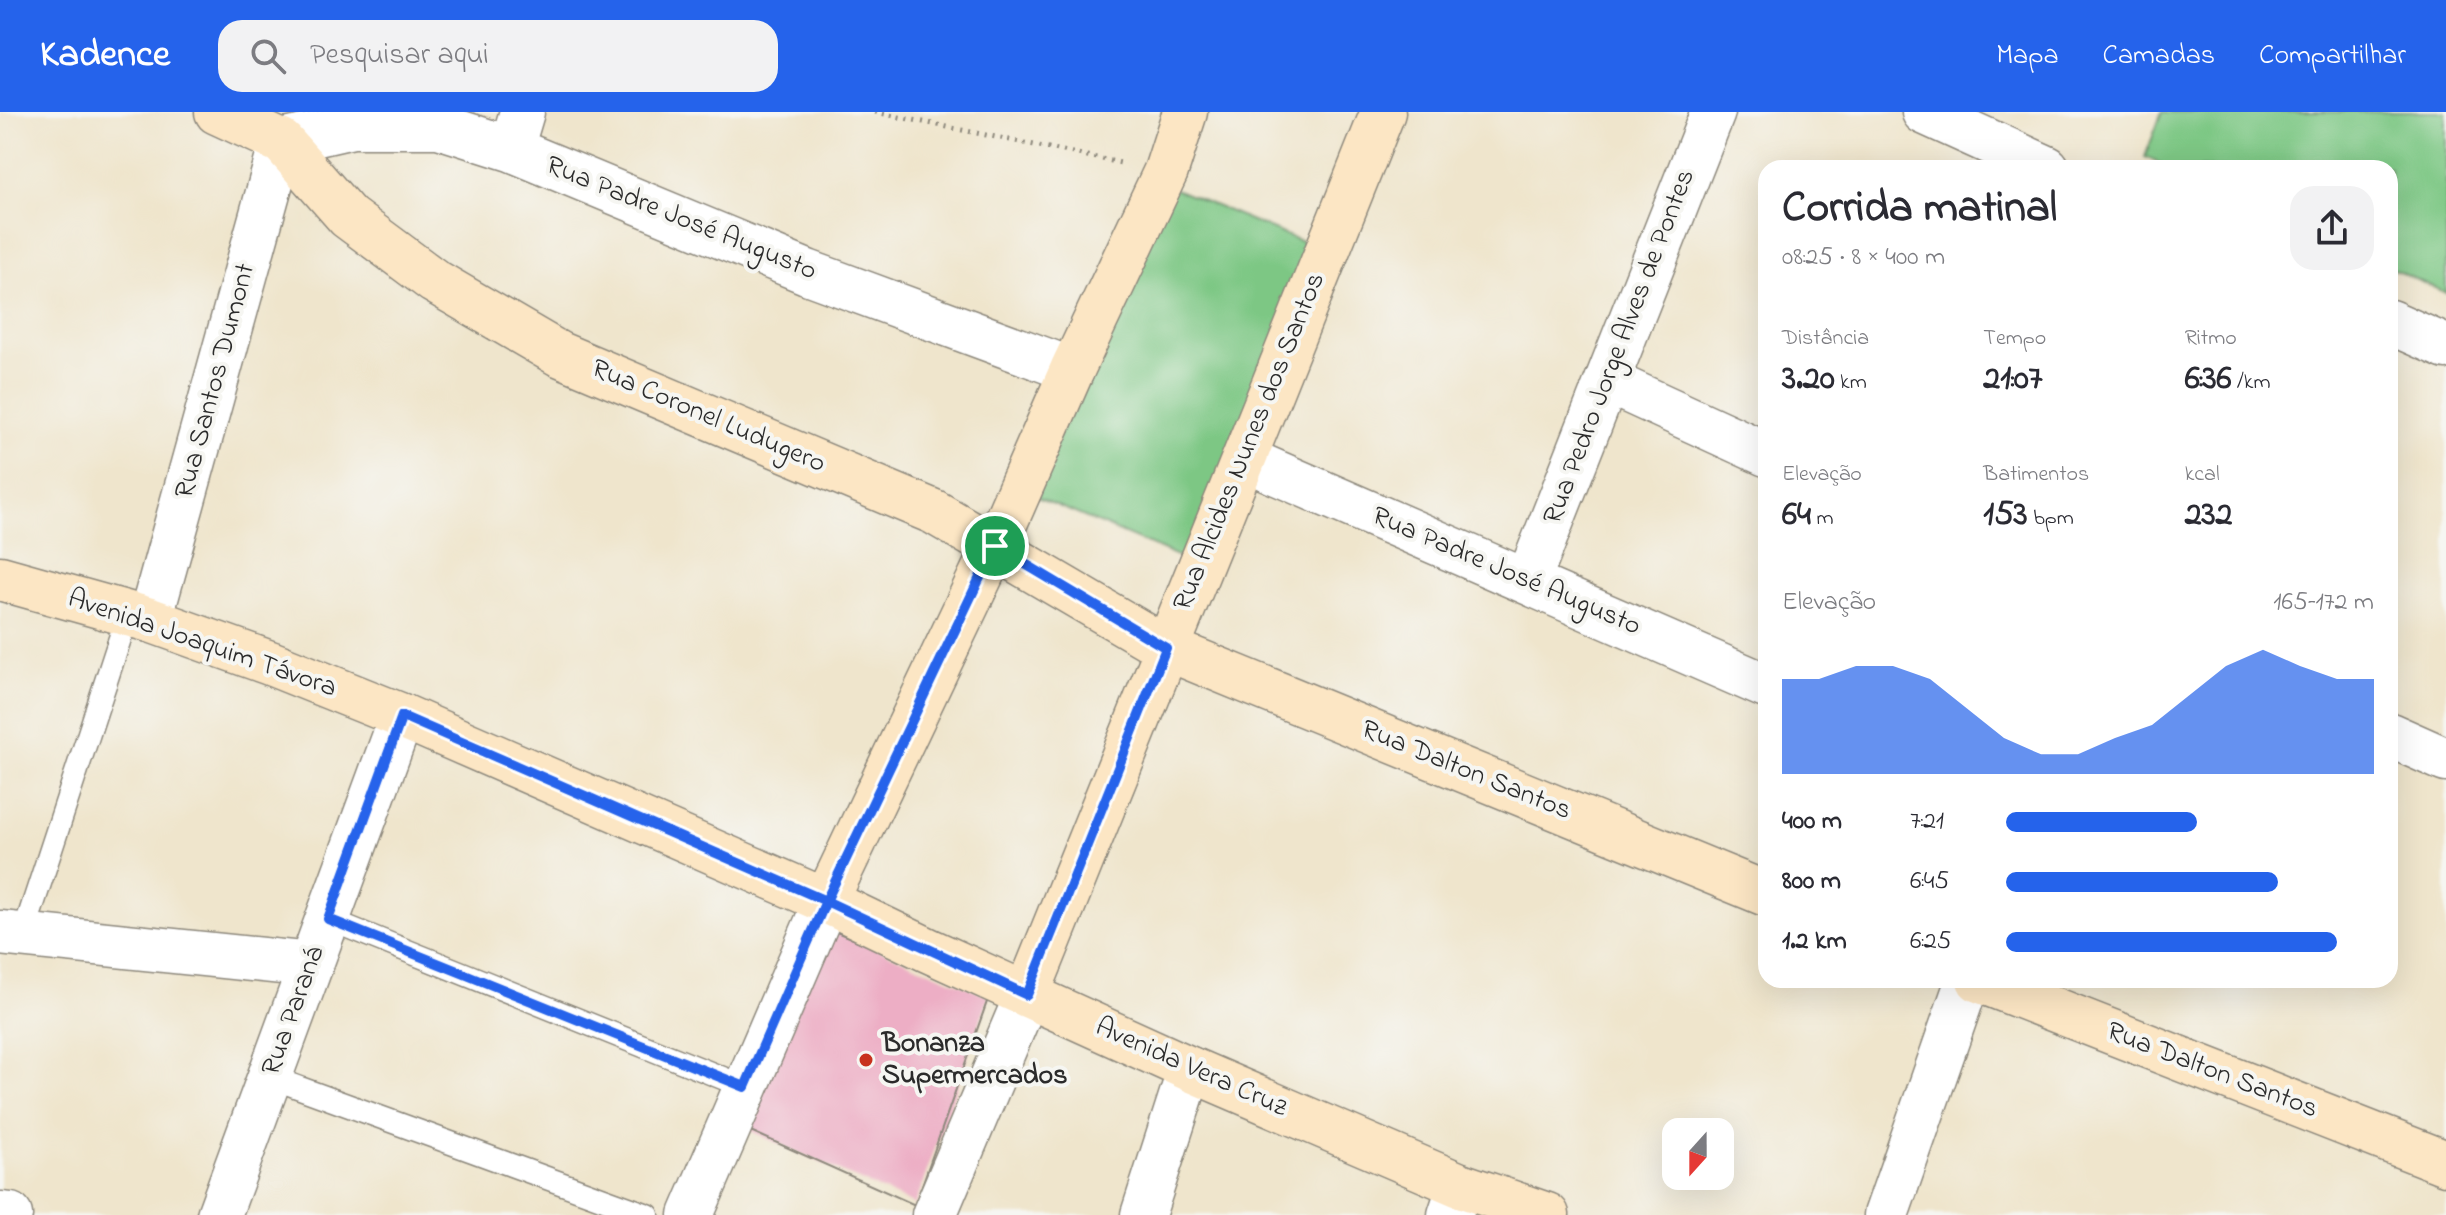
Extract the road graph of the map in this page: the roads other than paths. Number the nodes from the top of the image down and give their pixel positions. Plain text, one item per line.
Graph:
1 (217, 112) edge
2 (1185, 112) edge
3 (1383, 112) edge
4 (1713, 112) edge
5 (1924, 112) edge
6 (441, 119) edge
7 (1983, 124) edge
8 (516, 131) edge
9 (282, 142) junction
10 (2035, 160) edge
11 (2398, 326) edge
12 (2446, 347) edge
13 (1072, 370) junction
14 (1607, 381) junction
15 (1758, 450) edge
16 (1245, 459) junction
17 (995, 546) junction
18 (0, 578) edge
19 (1528, 581) junction
20 (139, 617) junction
21 (1166, 648) junction
22 (1758, 682) edge
23 (402, 716) junction
24 (2398, 739) edge
25 (2446, 760) edge
26 (1758, 891) edge
27 (826, 901) junction
28 (328, 919) junction
29 (12, 934) edge
30 (311, 965) junction
31 (1965, 988) edge
32 (1999, 988) edge
33 (1027, 995) junction
34 (1190, 1069) junction
35 (270, 1077) junction
36 (745, 1087) junction
37 (2446, 1163) edge
38 (1455, 1200) edge
39 (0, 1214) edge
40 (10, 1215) edge
41 (219, 1215) edge
42 (648, 1215) edge
43 (691, 1215) edge
44 (934, 1215) edge
45 (1143, 1215) edge
46 (1547, 1215) edge
47 (1886, 1215) edge

1 - 9 main road
2 - 13 main road
3 - 16 main road, Rua Alcides Nunes dos Santos
4 - 14 street, Rua Pedro Jorge Alves de Pontes
5 - 7 street
6 - 8 street, Rua Padre José Augusto
6 - 9 street, Rua Padre José Augusto
7 - 10 street
8 - 13 street, Rua Padre José Augusto
9 - 17 main road, Rua Coronel Ludugero
9 - 20 street, Rua Santos Dumont
11 - 12 street
13 - 17 main road
14 - 15 street
14 - 19 street, Rua Pedro Jorge Alves de Pontes
16 - 19 street, Rua Padre José Augusto
16 - 21 main road, Rua Alcides Nunes dos Santos
17 - 21 main road, Rua Coronel Ludugero
17 - 27 main road
18 - 20 main road, Avenida Joaquim Távora
19 - 22 street, Rua Padre José Augusto
20 - 23 main road, Avenida Joaquim Távora
20 - 29 lane
21 - 26 main road, Rua Dalton Santos
21 - 33 main road, Rua Alcides Nunes dos Santos
23 - 27 main road, Avenida Vera Cruz
23 - 28 street, Rua Paraná
24 - 25 street
27 - 33 main road, Avenida Vera Cruz
27 - 36 street
28 - 30 street, Rua Paraná
28 - 36 lane
29 - 30 street
30 - 35 street, Rua Paraná
31 - 47 street
32 - 37 main road, Rua Dalton Santos
33 - 34 main road, Avenida Vera Cruz
33 - 44 street
34 - 38 main road, Avenida Vera Cruz
34 - 45 street
35 - 41 street, Rua Paraná
35 - 42 lane
36 - 43 street
38 - 46 main road, Avenida Vera Cruz
39 - 40 street

